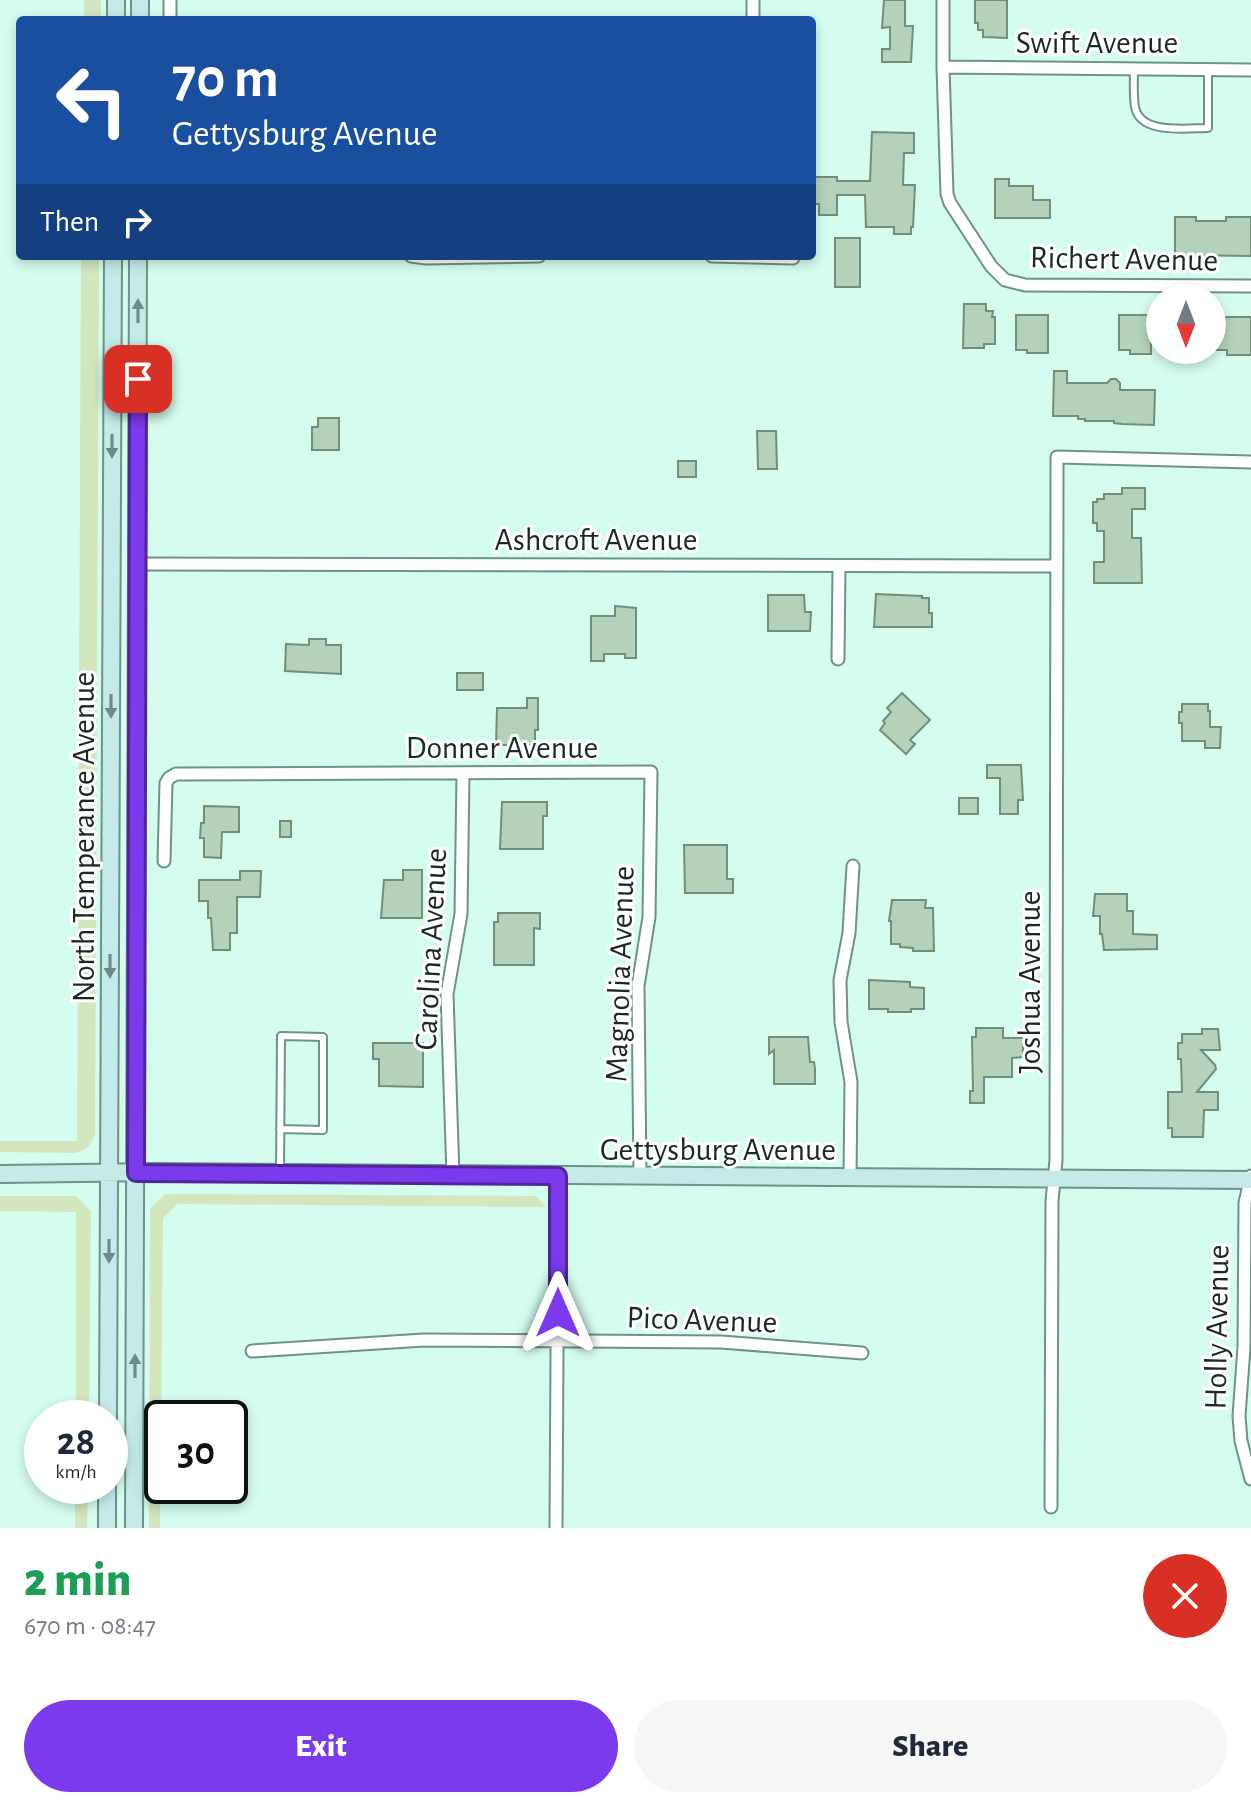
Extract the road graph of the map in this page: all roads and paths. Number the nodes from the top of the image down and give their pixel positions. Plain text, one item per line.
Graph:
1 (943, 0) edge
2 (943, 67) junction
3 (1134, 69) junction
4 (1208, 69) junction
5 (1251, 70) edge
6 (113, 260) edge
7 (138, 260) edge
8 (1251, 286) edge
9 (1251, 462) edge
10 (137, 564) junction
11 (839, 566) junction
12 (1055, 566) junction
13 (838, 659) dead end
14 (651, 772) joint
15 (463, 774) junction
16 (164, 861) dead end
17 (853, 866) dead end
18 (280, 1129) junction
19 (109, 1173) junction
20 (136, 1173) junction
21 (0, 1174) edge
22 (280, 1174) junction
23 (453, 1176) junction
24 (558, 1176) junction
25 (640, 1177) junction
26 (850, 1178) junction
27 (1251, 1179) edge
28 (1054, 1180) junction
29 (558, 1340) junction
30 (252, 1351) dead end
31 (862, 1353) dead end
32 (108, 1400) edge
33 (1251, 1479) edge
34 (107, 1504) edge
35 (1051, 1507) dead end
36 (107, 1528) edge
37 (134, 1528) edge
38 (556, 1528) edge

1 - 2 street
2 - 3 street, Swift Avenue
2 - 8 street, Richert Avenue
3 - 4 street, Swift Avenue
3 - 4 lane
4 - 5 street, Swift Avenue
6 -> 19 main road, North Temperance Avenue
10 -> 7 main road, North Temperance Avenue
9 - 12 street, Joshua Avenue
10 - 11 street, Ashcroft Avenue
10 - 20 main road, North Temperance Avenue
11 - 12 street, Ashcroft Avenue
11 - 13 street
12 - 28 street, Joshua Avenue
14 - 15 street, Donner Avenue
14 - 25 street, Magnolia Avenue
15 - 16 street, Donner Avenue
15 - 23 street, Carolina Avenue
17 - 26 street
18 - 18 lane
18 - 22 lane
19 - 20 main road, Gettysburg Avenue
19 - 21 main road, Gettysburg Avenue
19 -> 32 main road, North Temperance Avenue
20 - 22 main road, Gettysburg Avenue
37 -> 20 main road, North Temperance Avenue
22 - 23 main road, Gettysburg Avenue
23 - 24 main road, Gettysburg Avenue
24 - 25 main road, Gettysburg Avenue
24 - 29 street
25 - 26 main road, Gettysburg Avenue
26 - 28 main road, Gettysburg Avenue
27 - 28 main road, Gettysburg Avenue
27 - 33 street, Holly Avenue
28 - 35 street, Joshua Avenue
29 - 30 street, Pico Avenue
29 - 31 street, Pico Avenue
29 - 38 street
34 - 36 main road

